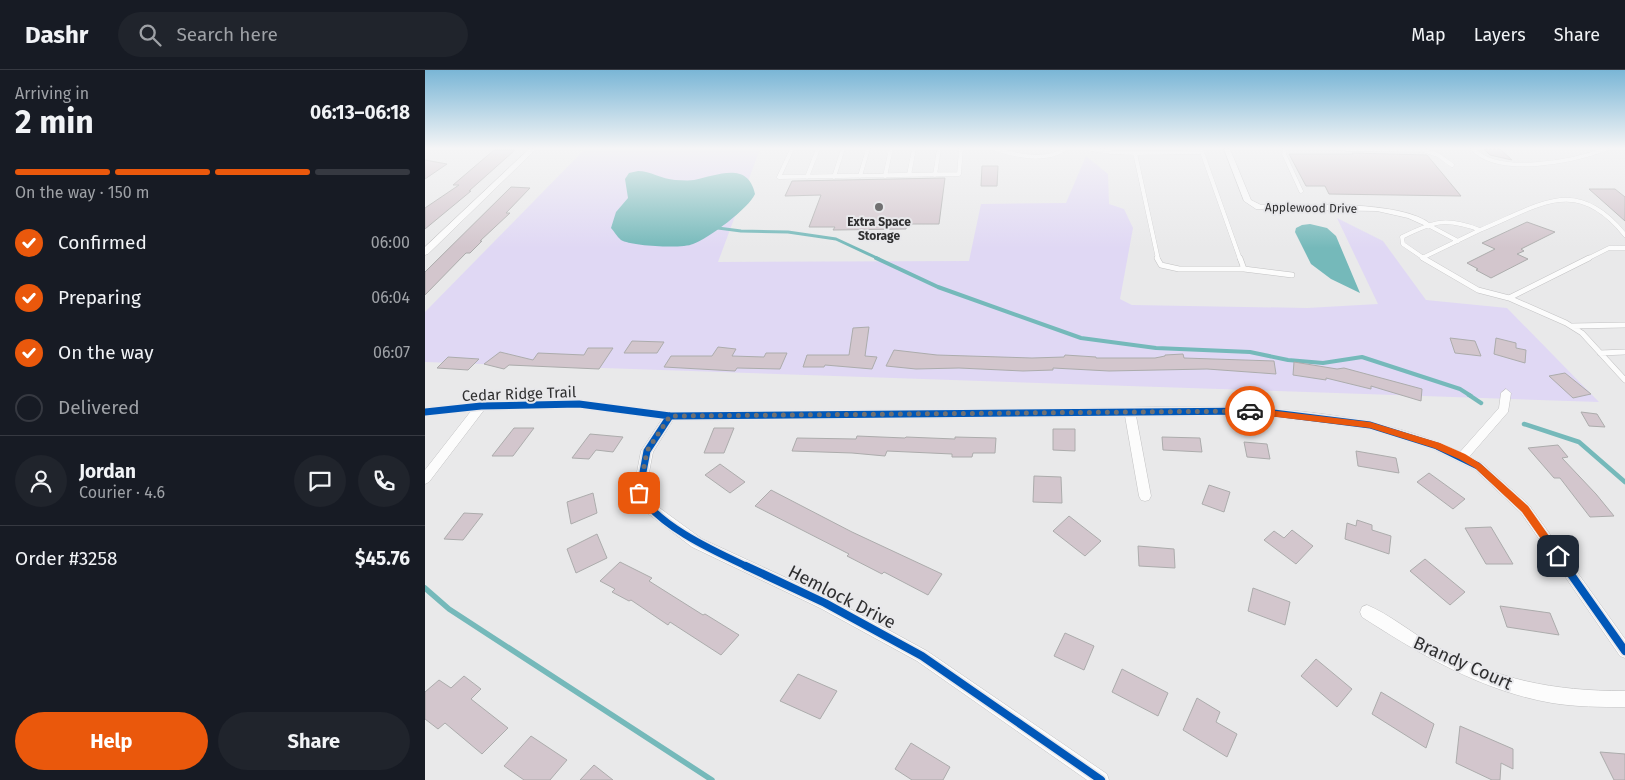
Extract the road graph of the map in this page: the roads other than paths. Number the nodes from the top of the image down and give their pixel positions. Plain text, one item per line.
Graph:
1 (498, 182) edge
2 (1141, 182) edge
3 (1215, 182) edge
4 (1241, 182) edge
5 (1297, 182) edge
6 (1301, 191) dead end
7 (1428, 225) junction
8 (1481, 230) junction
9 (1625, 235) edge
10 (1459, 241) junction
11 (1625, 248) edge
12 (425, 252) edge
13 (1422, 258) junction
14 (1244, 269) junction
15 (1292, 275) dead end
16 (1509, 298) junction
17 (1625, 325) edge
18 (1571, 326) junction
19 (1625, 352) edge
20 (1600, 353) junction
21 (1625, 380) edge
22 (1506, 393) dead end
23 (481, 406) junction
24 (425, 412) edge
25 (1130, 412) junction
26 (670, 416) junction
27 (1462, 457) junction
28 (425, 480) edge
29 (1145, 496) dead end
30 (1367, 612) dead end
31 (1625, 650) edge
32 (1625, 699) edge
33 (1101, 780) edge

1 - 12 street
2 - 14 lane
3 - 14 lane
4 - 7 street, Applewood Drive
5 - 6 lane
7 - 8 lane
7 - 10 lane
7 - 13 lane
8 - 9 lane
8 - 10 lane
10 - 13 lane
11 - 16 lane
13 - 16 lane
14 - 15 lane
16 - 18 lane
17 - 18 lane
18 - 20 lane
19 - 20 lane
20 - 21 lane
22 - 27 street
23 - 24 street, Cedar Ridge Trail
23 - 26 street, Cedar Ridge Trail
23 - 28 street
25 - 26 street, Cedar Ridge Trail
25 - 27 street, Cedar Ridge Trail
25 - 29 street
26 - 33 street, Hemlock Drive
27 - 31 street, Cedar Ridge Trail
30 - 32 street, Brandy Court

